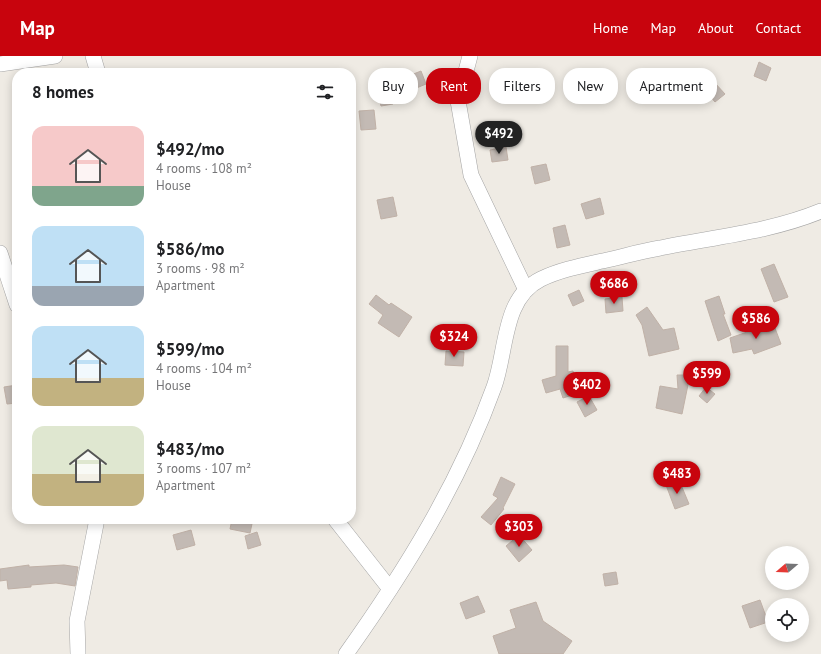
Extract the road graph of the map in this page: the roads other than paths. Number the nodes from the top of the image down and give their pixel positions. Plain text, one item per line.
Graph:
1 (54, 56) edge
2 (93, 56) edge
3 (470, 56) edge
4 (0, 64) edge
5 (97, 68) edge
6 (821, 211) edge
7 (2, 262) edge
8 (12, 290) edge
9 (526, 290) junction
10 (95, 524) edge
11 (339, 524) edge
12 (390, 589) junction
13 (78, 654) edge
14 (346, 654) edge

1 - 4 street
2 - 5 street
3 - 9 street
6 - 9 street
7 - 8 street
9 - 12 street
10 - 13 street
11 - 12 street
12 - 14 street

